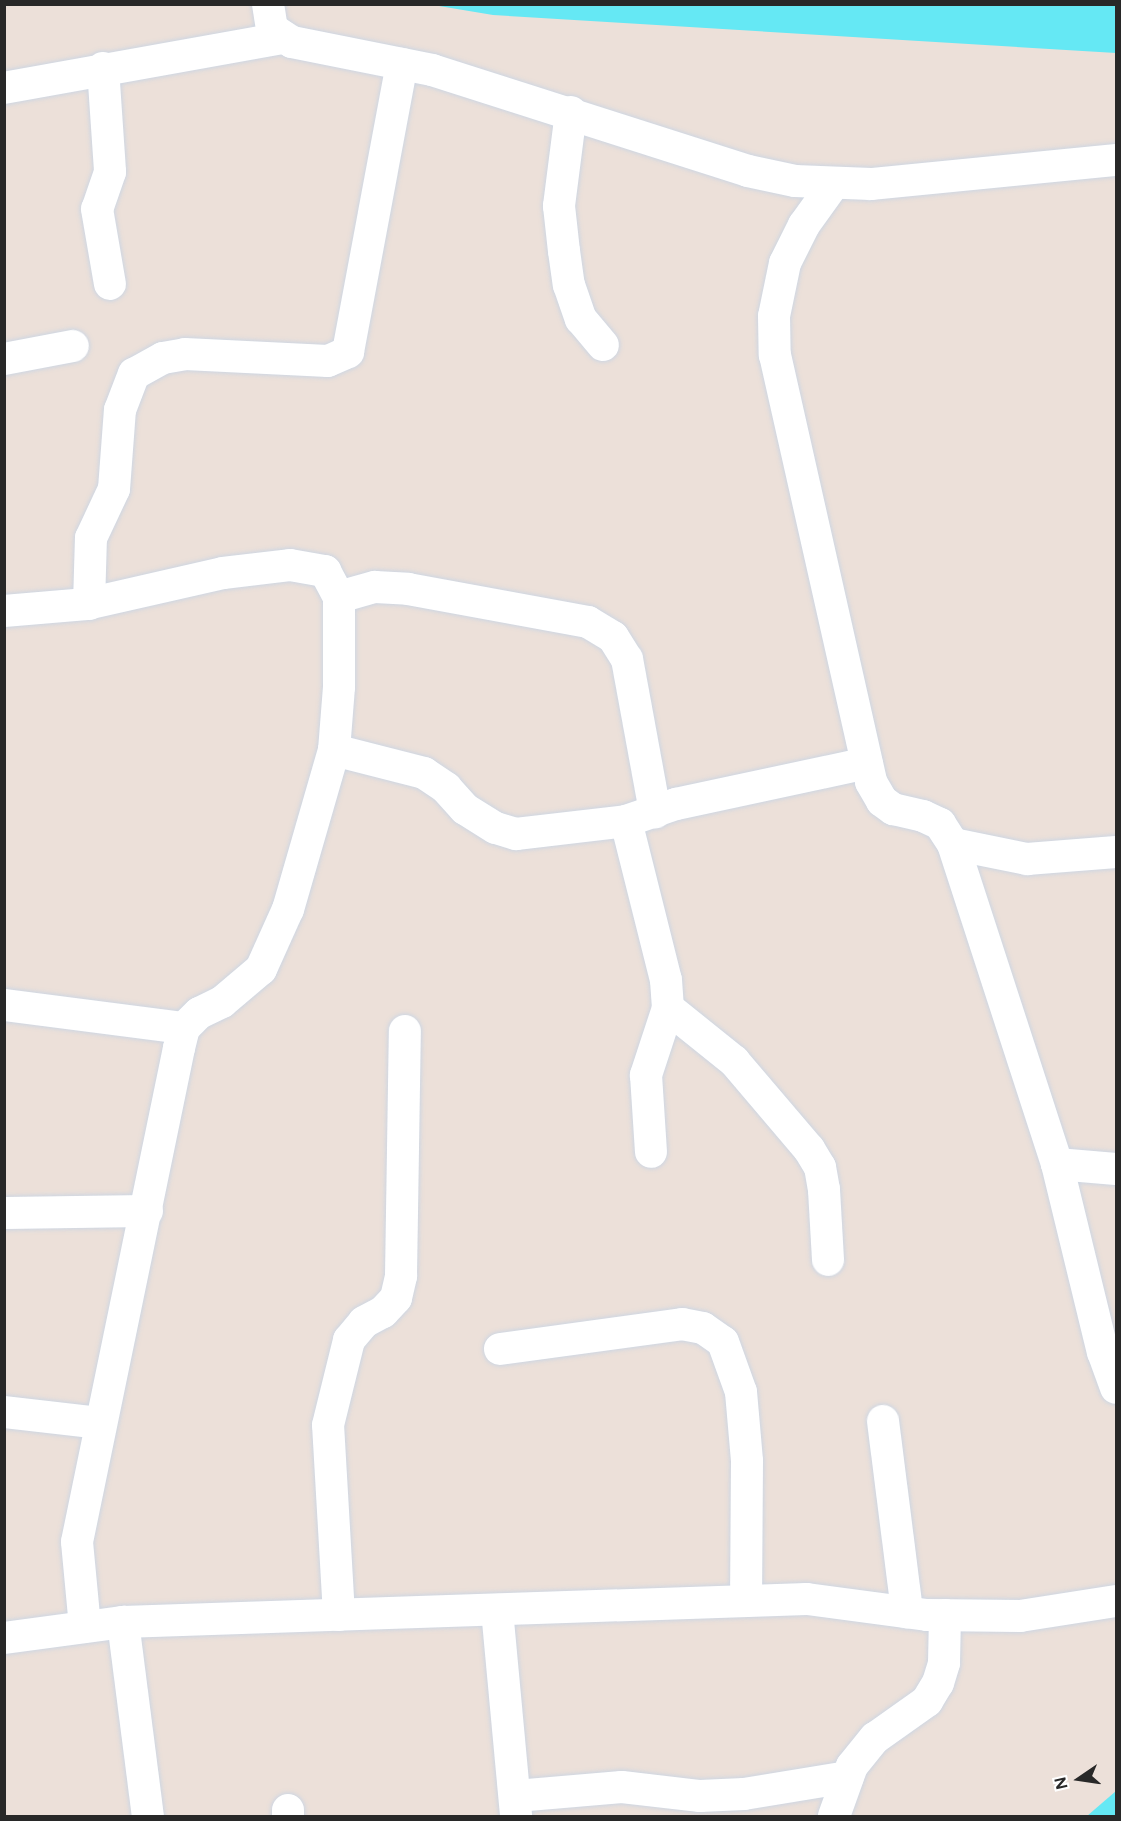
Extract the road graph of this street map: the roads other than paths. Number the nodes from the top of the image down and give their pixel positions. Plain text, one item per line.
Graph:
1 (268, 5) edge
2 (281, 38) junction
3 (402, 64) junction
4 (103, 68) junction
5 (4, 88) edge
6 (572, 112) junction
7 (1116, 160) edge
8 (832, 186) junction
9 (110, 284) dead end
10 (603, 345) dead end
11 (73, 346) dead end
12 (4, 358) edge
13 (339, 597) junction
14 (89, 604) junction
15 (4, 611) edge
16 (334, 750) junction
17 (867, 763) junction
18 (641, 817) junction
19 (953, 844) junction
20 (1116, 852) edge
21 (4, 1005) edge
22 (668, 1008) junction
23 (184, 1028) junction
24 (405, 1031) dead end
25 (651, 1152) dead end
26 (1057, 1164) junction
27 (1116, 1169) edge
28 (147, 1211) junction
29 (4, 1213) edge
30 (828, 1260) dead end
31 (500, 1349) dead end
32 (1116, 1388) edge
33 (4, 1412) edge
34 (882, 1421) dead end
35 (100, 1423) junction
36 (746, 1601) junction
37 (1116, 1602) edge
38 (497, 1610) junction
39 (907, 1612) junction
40 (339, 1615) junction
41 (945, 1615) junction
42 (123, 1622) junction
43 (85, 1627) junction
44 (4, 1638) edge
45 (848, 1777) junction
46 (516, 1806) edge
47 (146, 1816) edge
48 (834, 1816) edge

1 - 2 street
2 - 3 street
2 - 4 street
3 - 6 street
3 - 14 street
4 - 5 street
4 - 9 street
6 - 8 street
6 - 10 street
7 - 8 street
8 - 17 street
11 - 12 street
13 - 14 street
13 - 16 street
13 - 18 street
14 - 15 street
16 - 18 street
16 - 23 street
17 - 18 street
17 - 19 street
18 - 22 street
19 - 20 street
19 - 26 street
21 - 23 street
22 - 25 street
22 - 30 street
23 - 28 street
24 - 40 street
26 - 27 street
26 - 32 street
28 - 29 street
28 - 35 street
31 - 36 street
33 - 35 street
34 - 39 street
35 - 43 street
36 - 38 street
36 - 39 street
37 - 41 street
38 - 40 street
38 - 46 street
39 - 41 street
40 - 42 street
41 - 45 street
42 - 43 street
42 - 47 street
43 - 44 street
45 - 46 street
45 - 48 street

